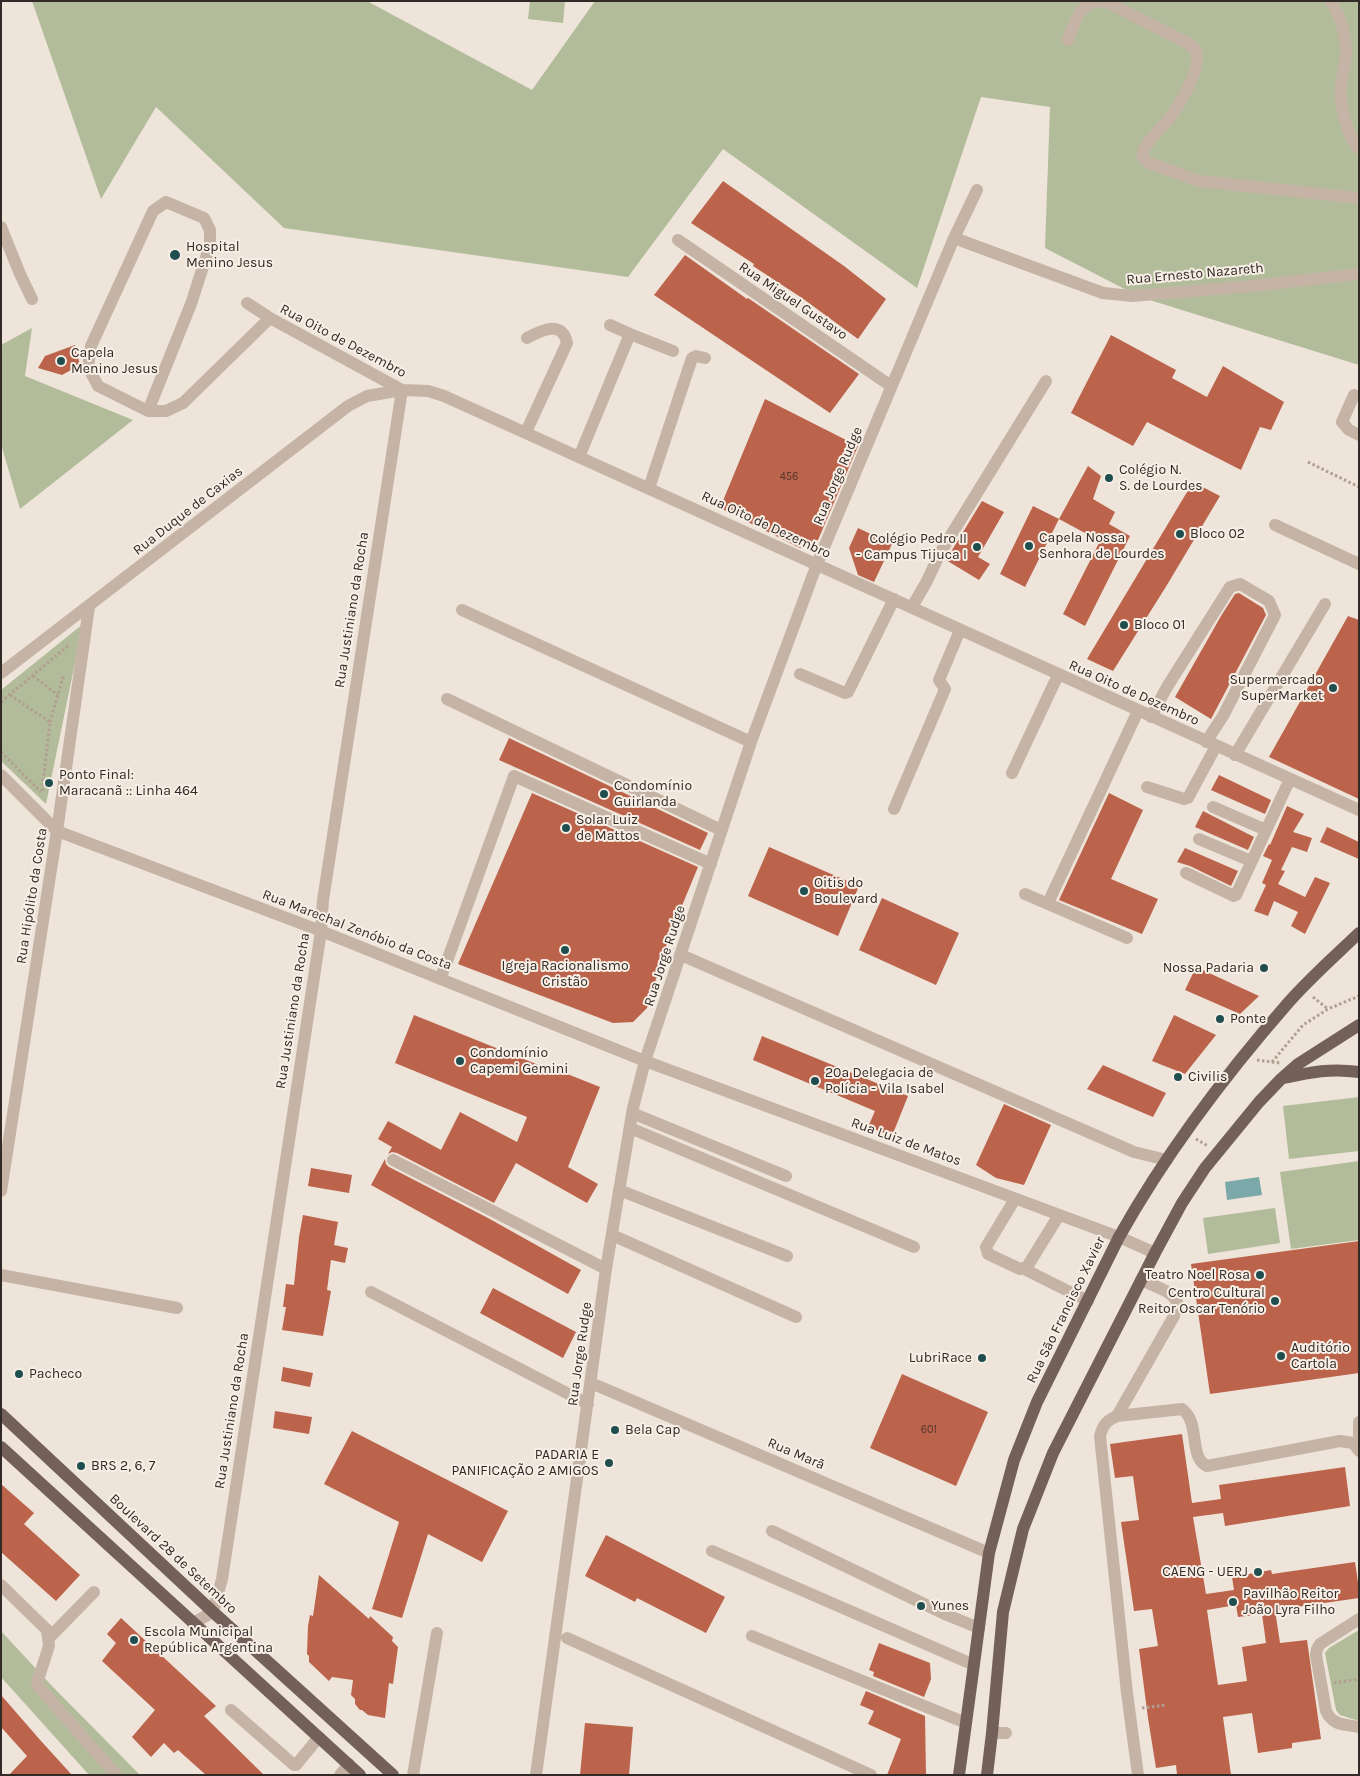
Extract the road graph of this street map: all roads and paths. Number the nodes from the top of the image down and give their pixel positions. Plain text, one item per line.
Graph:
1 (1331, 1) edge
2 (1068, 40) dead end
3 (1359, 148) edge
4 (978, 190) dead end
5 (1359, 198) edge
6 (1, 227) edge
7 (954, 238) junction
8 (678, 240) dead end
9 (1359, 274) edge
10 (32, 299) dead end
11 (246, 303) dead end
12 (270, 318) junction
13 (610, 325) dead end
14 (630, 334) junction
15 (526, 338) dead end
16 (672, 351) dead end
17 (705, 358) dead end
18 (1046, 381) dead end
19 (891, 386) junction
20 (402, 390) junction
21 (1354, 395) dead end
22 (148, 411) junction
23 (526, 432) junction
24 (1359, 435) edge
25 (579, 457) junction
26 (1308, 462) dead end
27 (1359, 487) edge
28 (649, 488) junction
29 (1275, 525) dead end
30 (817, 564) junction
31 (1359, 564) edge
32 (894, 599) junction
33 (1326, 604) dead end
34 (89, 606) junction
35 (912, 607) junction
36 (462, 610) dead end
37 (960, 630) junction
38 (70, 651) dead end
39 (65, 668) dead end
40 (1, 673) edge
41 (800, 674) dead end
42 (1058, 675) junction
43 (33, 676) junction
44 (10, 695) junction
45 (58, 695) junction
46 (447, 699) dead end
47 (1, 702) edge
48 (1138, 711) junction
49 (1151, 717) junction
50 (50, 722) junction
51 (751, 742) junction
52 (1211, 744) junction
53 (1, 752) edge
54 (1235, 755) junction
55 (1012, 773) dead end
56 (1, 774) edge
57 (1290, 779) junction
58 (1147, 787) dead end
59 (1213, 807) dead end
60 (894, 809) dead end
61 (1359, 810) edge
62 (721, 830) junction
63 (1266, 830) junction
64 (57, 831) junction
65 (1199, 839) dead end
66 (1252, 861) junction
67 (710, 864) junction
68 (1186, 873) dead end
69 (1025, 894) dead end
70 (1048, 903) junction
71 (321, 931) junction
72 (1359, 933) edge
73 (1127, 938) dead end
74 (681, 955) junction
75 (440, 978) junction
76 (1302, 988) junction
77 (1359, 996) edge
78 (1328, 1009) junction
79 (1359, 1025) edge
80 (1243, 1059) junction
81 (645, 1061) junction
82 (1272, 1062) junction
83 (1298, 1064) junction
84 (1359, 1072) edge
85 (1282, 1079) junction
86 (632, 1113) junction
87 (630, 1128) junction
88 (1185, 1132) junction
89 (1217, 1151) junction
90 (392, 1160) dead end
91 (1167, 1160) junction
92 (786, 1176) dead end
93 (1, 1190) edge
94 (619, 1190) junction
95 (1015, 1199) junction
96 (1059, 1215) junction
97 (612, 1235) junction
98 (1119, 1237) junction
99 (914, 1247) dead end
100 (1155, 1253) junction
101 (787, 1256) dead end
102 (1024, 1269) junction
103 (606, 1270) junction
104 (1, 1276) edge
105 (1141, 1280) junction
106 (371, 1292) dead end
107 (1088, 1302) junction
108 (177, 1308) dead end
109 (796, 1317) dead end
110 (591, 1383) junction
111 (588, 1404) junction
112 (1, 1414) edge
113 (1117, 1416) junction
114 (1359, 1422) edge
115 (1359, 1444) edge
116 (1, 1447) edge
117 (1359, 1451) edge
118 (772, 1531) dead end
119 (712, 1551) dead end
120 (989, 1553) junction
121 (1, 1585) edge
122 (94, 1592) dead end
123 (213, 1612) junction
124 (1359, 1619) edge
125 (193, 1623) junction
126 (979, 1628) junction
127 (437, 1633) dead end
128 (752, 1636) dead end
129 (49, 1638) junction
130 (567, 1638) dead end
131 (974, 1664) junction
132 (1166, 1705) dead end
133 (231, 1710) dead end
134 (1129, 1710) junction
135 (966, 1723) junction
136 (1359, 1727) edge
137 (992, 1733) junction
138 (1006, 1733) dead end
139 (319, 1737) junction
140 (349, 1764) junction
141 (116, 1775) edge
142 (340, 1775) edge
143 (360, 1775) edge
144 (393, 1775) edge
145 (413, 1775) edge
146 (536, 1775) edge
147 (871, 1775) edge
148 (960, 1775) edge
149 (987, 1775) edge
150 (1138, 1775) edge

1 - 3 street
2 - 5 street
4 - 7 street, Rua Jorge Rudge
6 - 10 street
7 - 9 street, Rua Ernesto Nazareth
7 - 19 street, Rua Jorge Rudge
8 - 19 street, Rua Miguel Gustavo
11 - 12 street, Rua Oito de Dezembro
12 - 20 street, Rua Oito de Dezembro
12 - 22 street
13 - 14 street
14 - 16 street
14 - 25 street
15 - 23 street
17 - 28 street
18 - 35 street
19 - 30 street, Rua Jorge Rudge
20 - 23 street, Rua Oito de Dezembro
20 - 34 street, Rua Duque de Caxias
20 - 71 street, Rua Justiniano da Rocha
21 - 24 street
22 - 22 street
23 - 25 street, Rua Oito de Dezembro
25 - 28 street, Rua Oito de Dezembro
26 - 27 path
28 - 30 street, Rua Oito de Dezembro
29 - 31 street
30 - 32 street, Rua Oito de Dezembro
30 - 51 street, Rua Jorge Rudge
32 - 35 street, Rua Oito de Dezembro
32 - 41 street
33 - 54 street
34 - 40 street, Rua Duque de Caxias
34 - 64 street, Rua Hipólito da Costa
35 - 37 street, Rua Oito de Dezembro
36 - 51 street
37 - 42 street, Rua Oito de Dezembro
37 - 60 street
38 - 43 path
39 - 45 path
42 - 48 street, Rua Oito de Dezembro
42 - 55 street
43 - 44 path
43 - 45 path
44 - 47 path
44 - 50 path
45 - 50 path
46 - 62 street
48 - 49 street, Rua Oito de Dezembro
48 - 70 street
49 - 52 street, Rua Oito de Dezembro
49 - 52 street
50 - 53 path
51 - 62 street, Rua Jorge Rudge
52 - 54 street, Rua Oito de Dezembro
52 - 58 street
54 - 57 street, Rua Oito de Dezembro
56 - 64 street
57 - 61 street, Rua Oito de Dezembro
57 - 63 street
59 - 63 street
62 - 67 street, Rua Jorge Rudge
63 - 66 street
64 - 71 street, Rua Marechal Zenóbio da Costa
64 - 93 street, Rua Hipólito da Costa
65 - 66 street
66 - 68 street
67 - 74 street, Rua Jorge Rudge
67 - 75 street
69 - 70 street
70 - 73 street
71 - 75 street, Rua Marechal Zenóbio da Costa
71 - 123 street, Rua Justiniano da Rocha
72 - 76 main road, Rua São Francisco Xavier
74 - 81 street, Rua Jorge Rudge
74 - 91 street
75 - 81 street, Rua Marechal Zenóbio da Costa
76 - 78 path
76 - 80 main road, Rua São Francisco Xavier
77 - 78 path
78 - 82 path
79 - 83 main road
80 - 82 path
80 - 88 main road, Rua São Francisco Xavier
81 - 86 street, Rua Jorge Rudge
81 - 95 street, Rua Luiz de Matos
82 - 83 path
83 - 85 main road
84 - 85 main road
85 - 89 main road
86 - 87 street, Rua Jorge Rudge
86 - 92 street
87 - 94 street, Rua Jorge Rudge
87 - 99 street
88 - 89 path
88 - 91 main road, Rua São Francisco Xavier
89 - 100 main road
90 - 103 street
91 - 98 main road, Rua São Francisco Xavier
94 - 97 street, Rua Jorge Rudge
94 - 101 street
95 - 96 street, Rua Luiz de Matos
95 - 102 street
96 - 98 street, Rua Luiz de Matos
96 - 102 street
97 - 103 street, Rua Jorge Rudge
97 - 109 street
98 - 100 street, Rua Luiz de Matos
98 - 107 main road, Rua São Francisco Xavier
100 - 105 main road
102 - 107 street
103 - 110 street, Rua Jorge Rudge
104 - 108 street
105 - 113 street
105 - 137 main road
106 - 111 street
107 - 120 main road, Rua São Francisco Xavier
110 - 111 street, Rua Jorge Rudge
110 - 120 street, Rua Marã
111 - 146 street, Rua Jorge Rudge
112 - 123 main road, Boulevard 28 de Setembro
113 - 117 street
113 - 134 street
114 - 115 street
116 - 125 main road
118 - 126 street
119 - 131 street
120 - 126 main road, Rua São Francisco Xavier
121 - 129 street
122 - 129 street
123 - 125 street
123 - 144 main road, Boulevard 28 de Setembro
124 - 136 street
125 - 139 main road
126 - 131 main road, Rua São Francisco Xavier
127 - 145 street
128 - 135 street
129 - 141 street
130 - 147 street
131 - 135 main road, Rua São Francisco Xavier
132 - 134 path
133 - 139 street
134 - 150 street
135 - 148 main road, Rua São Francisco Xavier
137 - 138 street
137 - 149 main road
139 - 140 main road
140 - 142 street
140 - 143 main road

